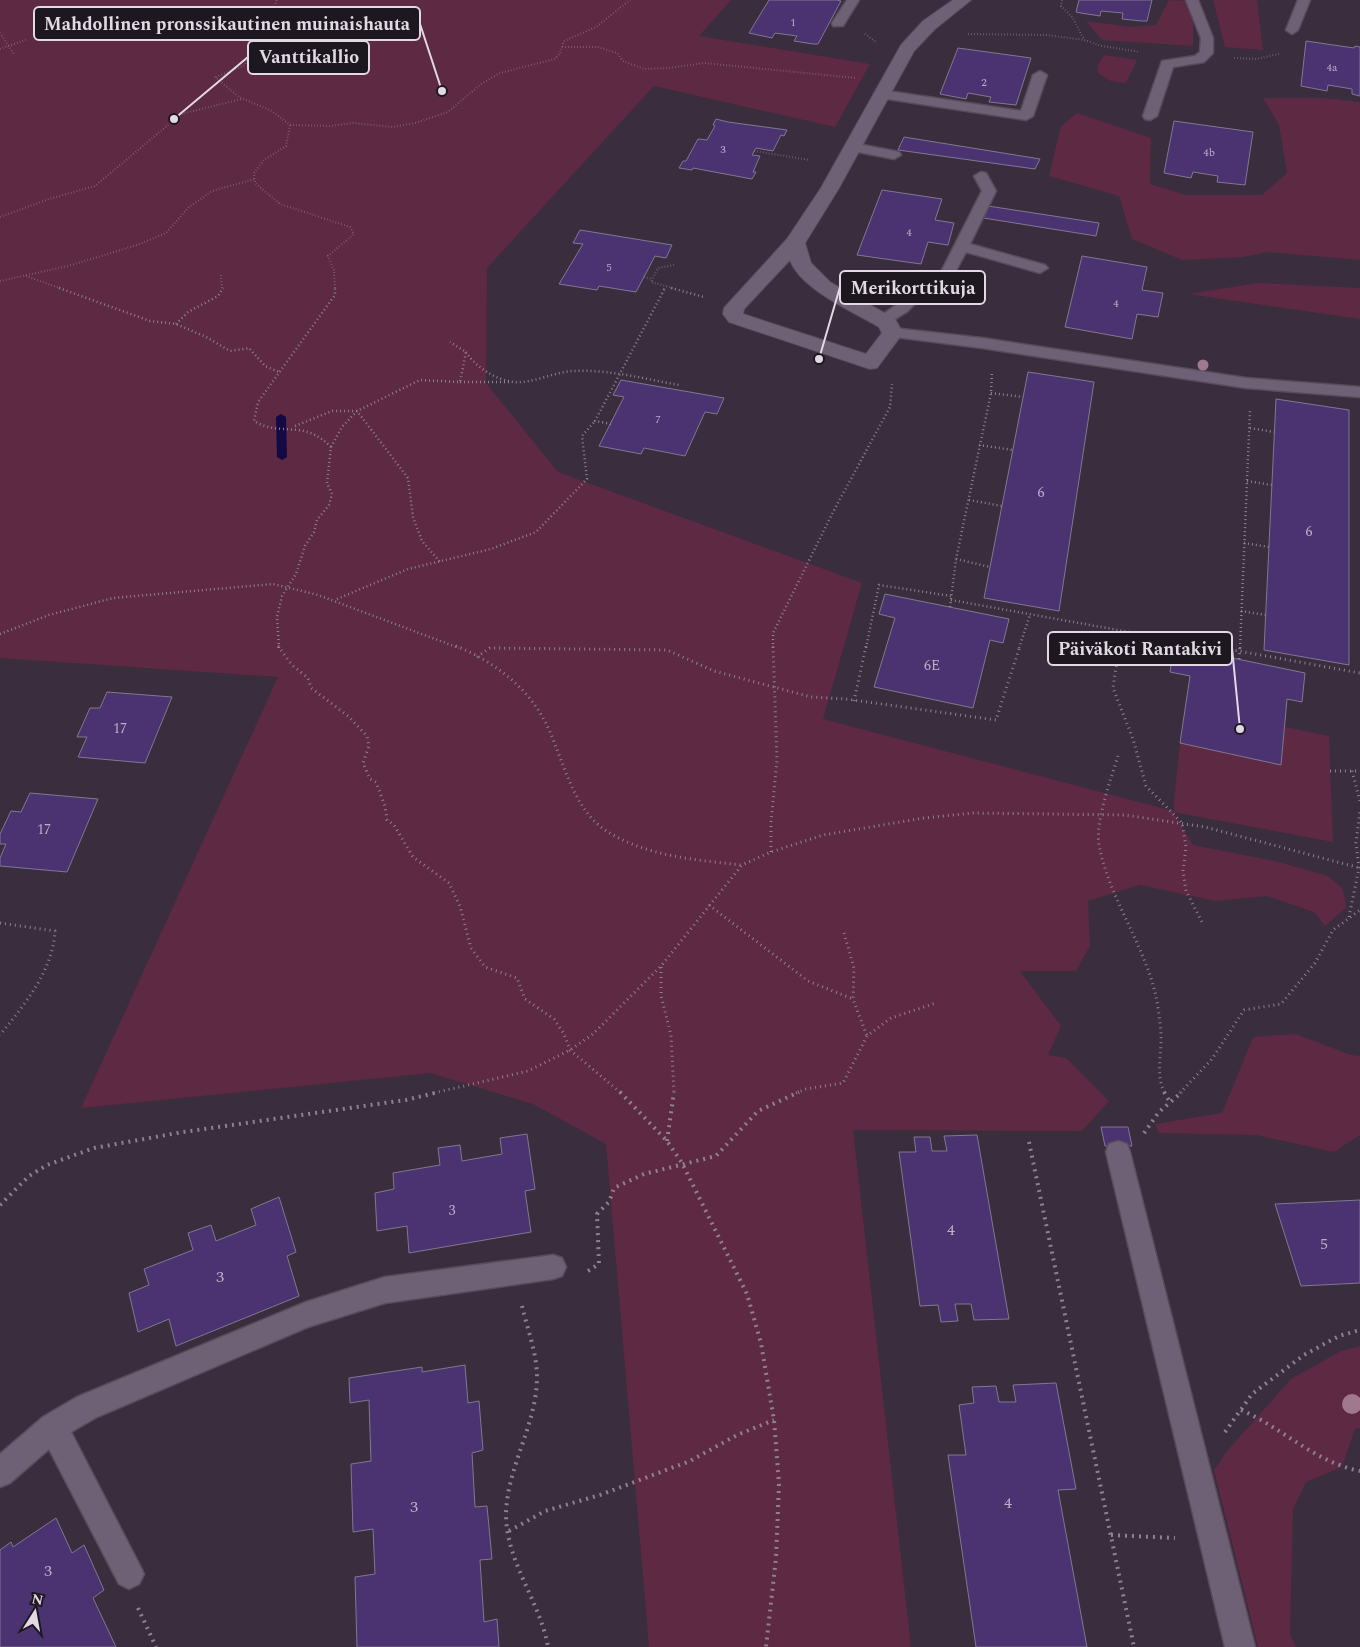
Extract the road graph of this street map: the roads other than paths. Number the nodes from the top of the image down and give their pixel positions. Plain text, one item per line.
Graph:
1 (853, 0) edge
2 (963, 0) edge
3 (1192, 0) edge
4 (1304, 0) edge
5 (838, 23) dead end
6 (1292, 30) road end
7 (1040, 75) dead end
8 (881, 94) junction
9 (1150, 116) dead end
10 (853, 147) junction
11 (894, 155) dead end
12 (981, 176) dead end
13 (795, 243) junction
14 (963, 247) junction
15 (1040, 268) dead end
16 (888, 327) junction
17 (1360, 392) edge
18 (1129, 1146) road end
19 (553, 1266) road end
20 (53, 1428) junction
21 (0, 1473) edge
22 (129, 1574) dead end
23 (1240, 1647) edge

1 - 5 lane
2 - 8 street
3 - 9 lane
4 - 6 lane
7 - 8 lane
8 - 10 street
10 - 11 lane
10 - 13 street
12 - 14 lane
13 - 16 street
13 - 16 street
14 - 15 lane
14 - 16 lane
16 - 17 lane
18 - 23 lane
19 - 20 lane
20 - 21 lane
20 - 22 lane

